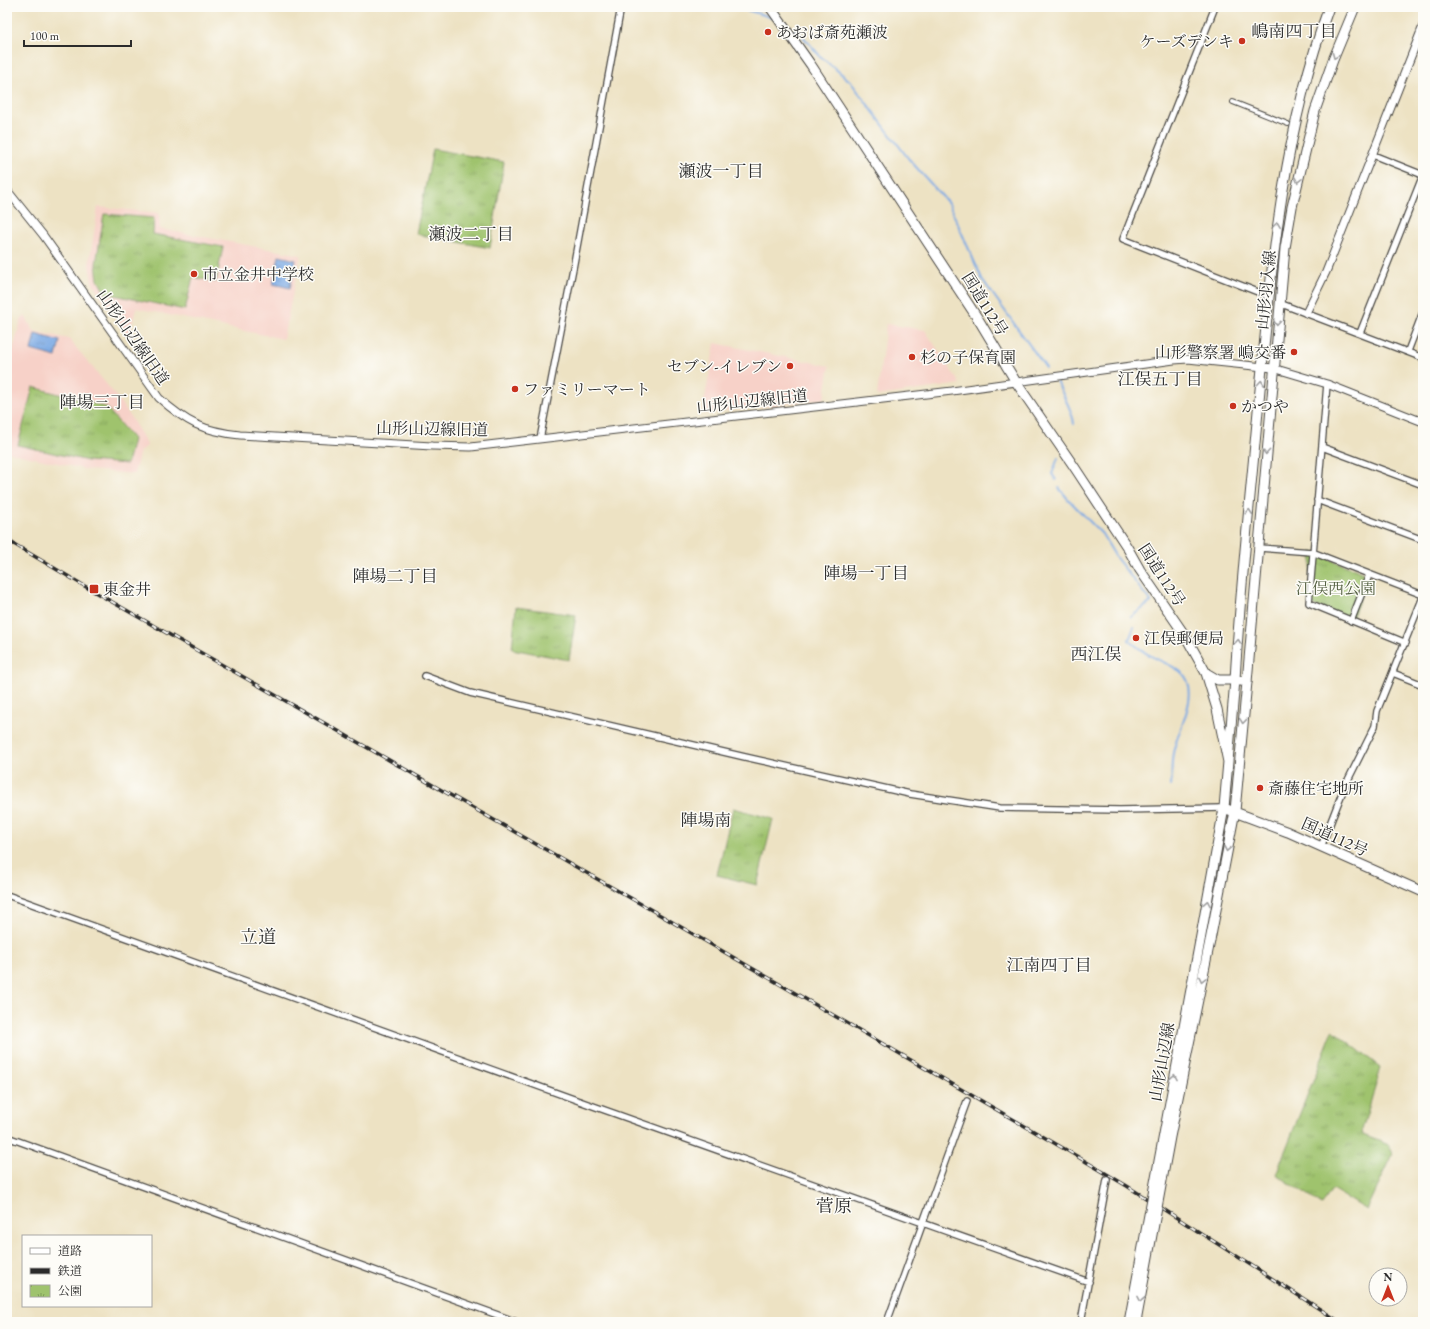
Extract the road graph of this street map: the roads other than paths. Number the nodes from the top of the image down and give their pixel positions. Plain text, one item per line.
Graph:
1 (621, 7) edge
2 (770, 7) edge
3 (1215, 7) edge
4 (1329, 7) edge
5 (1355, 7) edge
6 (1423, 26) edge
7 (1233, 102) dead end
8 (1288, 124) dead end
9 (1373, 155) junction
10 (1423, 175) edge
11 (7, 190) edge
12 (1268, 296) junction
13 (1279, 303) junction
14 (1423, 312) edge
15 (1306, 313) junction
16 (1360, 333) junction
17 (1408, 351) junction
18 (1423, 358) edge
19 (1262, 367) junction
20 (1273, 368) junction
21 (1016, 382) junction
22 (1327, 384) junction
23 (1423, 422) edge
24 (540, 439) junction
25 (1322, 447) junction
26 (1423, 485) edge
27 (1317, 500) junction
28 (1423, 540) edge
29 (1259, 548) junction
30 (1312, 552) junction
31 (1369, 575) junction
32 (1423, 596) edge
33 (1351, 621) junction
34 (1406, 643) junction
35 (1206, 673) junction
36 (1393, 673) junction
37 (425, 676) dead end
38 (1236, 680) junction
39 (1247, 682) junction
40 (1423, 685) edge
41 (1228, 762) junction
42 (1224, 808) junction
43 (1235, 811) junction
44 (1321, 847) junction
45 (1423, 892) edge
46 (7, 895) edge
47 (967, 1101) dead end
48 (7, 1137) edge
49 (1107, 1180) dead end
50 (922, 1224) junction
51 (1089, 1282) junction
52 (517, 1322) edge
53 (887, 1322) edge
54 (1081, 1322) edge
55 (1129, 1322) edge
56 (1136, 1322) edge

1 - 24 street
2 - 21 main road, 国道112号
3 - 12 street
12 -> 4 main road, 山形羽入線
5 -> 13 main road, 山形羽入線
6 - 9 street
7 - 8 street
9 - 10 street
9 - 15 street
10 - 16 street
11 - 24 street, 山形山辺線旧道
12 - 19 main road, 山形羽入線
13 - 15 street
13 -> 20 main road, 山形羽入線
14 - 17 street
15 - 16 street
16 - 17 street
17 - 18 street
19 - 20 street, 山形山辺線旧道
19 - 21 street, 山形山辺線旧道
38 -> 19 main road, 山形羽入線
20 - 22 street, 山形山辺線旧道
20 -> 29 main road, 山形羽入線
21 - 24 street, 山形山辺線旧道
21 - 35 main road, 国道112号
22 - 23 street, 山形山辺線旧道
22 - 25 street
25 - 26 street
25 - 27 street
27 - 28 street
27 - 30 street
29 - 30 street
29 - 39 main road, 山形羽入線
30 - 31 street
30 - 33 street
31 - 32 street
31 - 33 street
32 - 34 street
33 - 34 street
34 - 36 street
35 - 38 main road
35 - 41 main road, 国道112号
36 - 40 street
36 - 44 street
37 - 42 street
38 - 39 main road
38 - 41 main road
39 -> 43 main road
41 - 42 main road
42 - 43 main road, 国道112号
55 -> 42 main road, 山形山辺線, bridge
43 - 44 main road, 国道112号
43 -> 56 main road, 山形山辺線, bridge
44 - 45 main road, 国道112号
46 - 50 street
47 - 50 street
48 - 52 street
49 - 51 street
50 - 51 street
50 - 53 street
51 - 54 street

